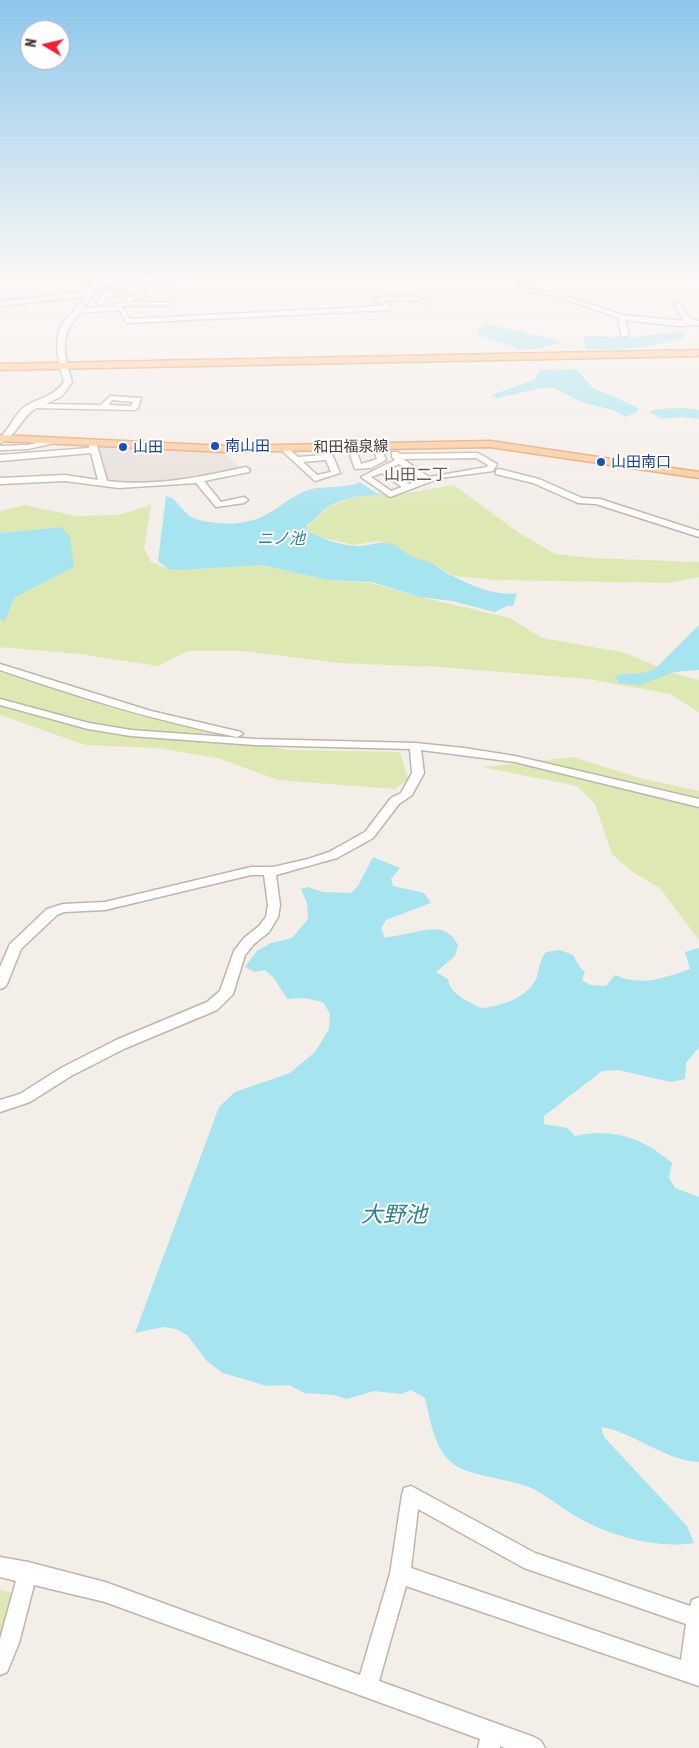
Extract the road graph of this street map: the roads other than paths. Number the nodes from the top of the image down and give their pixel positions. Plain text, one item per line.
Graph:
1 (62, 358) edge
2 (476, 358) edge
3 (65, 366) junction
4 (0, 367) edge
5 (37, 406) junction
6 (104, 407) dead end
7 (1, 442) edge
8 (93, 446) junction
9 (351, 446) junction
10 (378, 446) junction
11 (394, 446) junction
12 (325, 447) junction
13 (283, 448) junction
14 (452, 455) junction
15 (425, 456) junction
16 (329, 457) junction
17 (0, 458) edge
18 (398, 459) junction
19 (296, 460) junction
20 (41, 466) junction
21 (13, 468) junction
22 (382, 469) junction
23 (246, 470) dead end
24 (476, 471) junction
25 (499, 472) dead end
26 (452, 475) junction
27 (699, 475) edge
28 (198, 480) junction
29 (428, 480) junction
30 (0, 481) edge
31 (103, 483) junction
32 (408, 487) junction
33 (244, 500) dead end
34 (699, 534) edge
35 (0, 667) edge
36 (0, 702) edge
37 (255, 742) junction
38 (415, 746) junction
39 (699, 803) edge
40 (274, 871) junction
41 (0, 984) edge
42 (0, 1106) edge
43 (0, 1567) edge
44 (28, 1572) junction
45 (400, 1574) junction
46 (698, 1613) edge
47 (0, 1665) edge
48 (694, 1674) edge
49 (367, 1687) junction
50 (490, 1740) edge
51 (534, 1748) edge

1 - 3 street
2 - 3 main road
3 - 4 main road
3 - 5 street
5 - 6 street
5 - 7 street
7 - 8 main road, 和田福泉線
8 - 13 main road, 和田福泉線
8 - 20 street
8 - 31 street
9 - 10 main road, 和田福泉線
9 - 10 street
9 - 12 main road, 和田福泉線
10 - 11 main road, 和田福泉線
11 - 18 street
11 - 27 main road, 和田福泉線
12 - 13 main road, 和田福泉線
12 - 16 street
13 - 19 street
14 - 15 street
14 - 24 street
14 - 24 street
15 - 18 street
15 - 26 street
16 - 19 street
16 - 19 street
17 - 21 street
18 - 22 street
18 - 29 street
20 - 21 street
20 - 21 street
20 - 31 street
21 - 30 street
22 - 32 street
22 - 32 street
23 - 28 street
24 - 26 street
25 - 34 street
26 - 29 street
28 - 31 street
28 - 33 street
29 - 32 street
35 - 37 street
36 - 37 street
37 - 38 street
38 - 39 street
38 - 40 street
40 - 41 street
40 - 42 street
43 - 44 street
44 - 47 street
44 - 49 street
45 - 46 street
45 - 48 street
45 - 49 street
46 - 48 street
49 - 50 street
50 - 51 street

